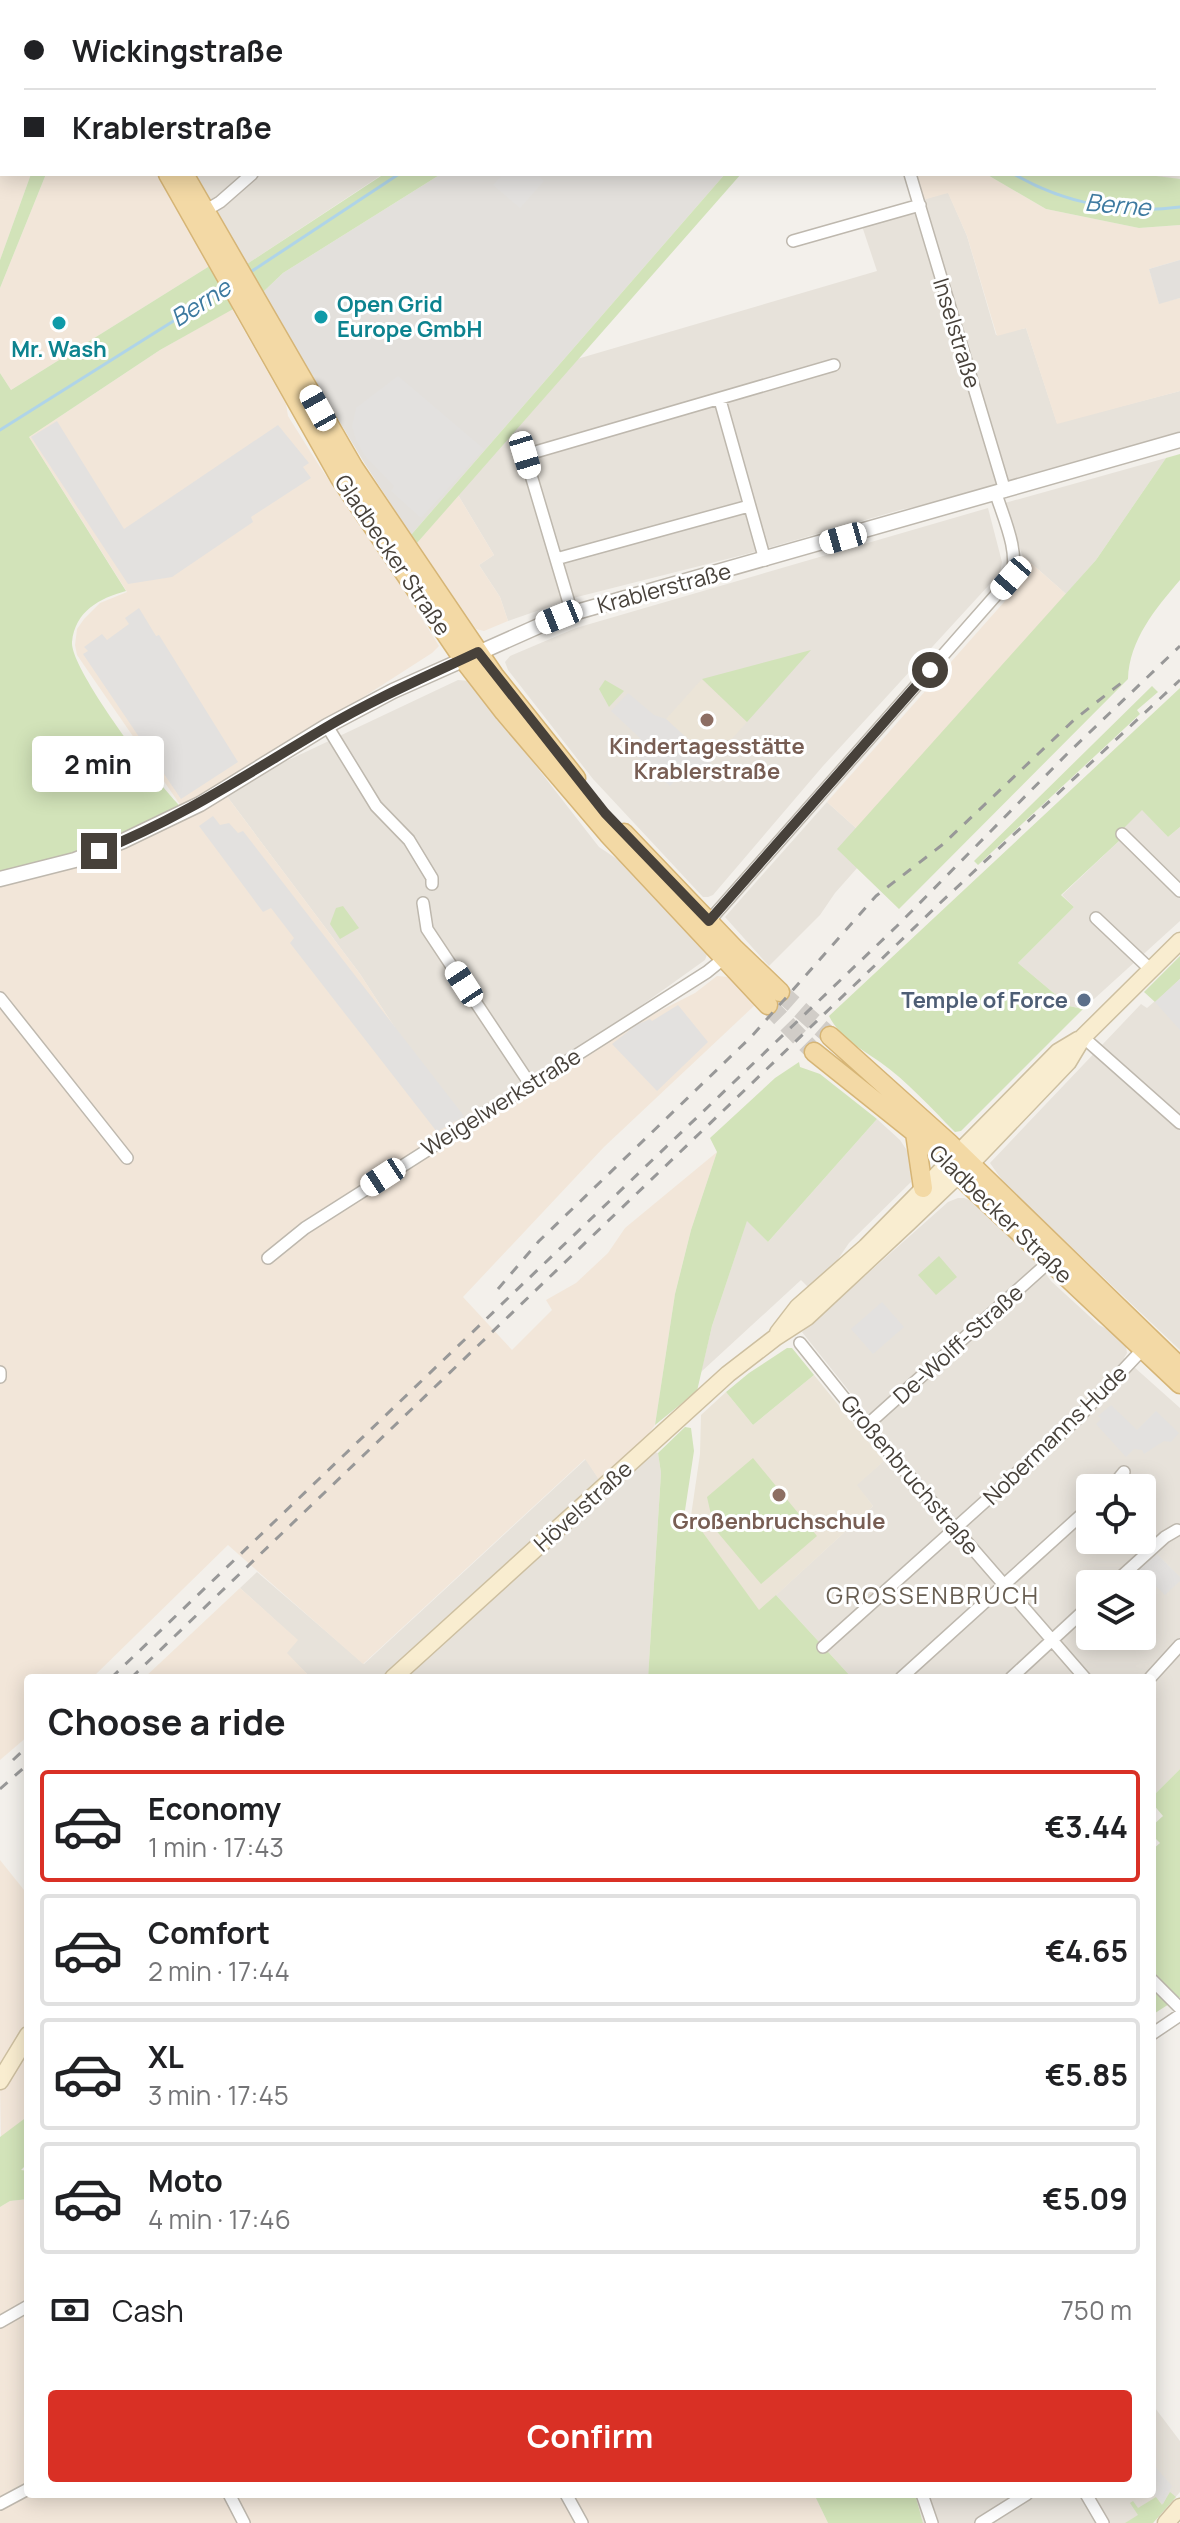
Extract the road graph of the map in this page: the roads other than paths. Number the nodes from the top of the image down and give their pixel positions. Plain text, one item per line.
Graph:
1 (182, 176) edge
2 (249, 176) edge
3 (911, 176) edge
4 (920, 205) junction
5 (199, 214) junction
6 (793, 241) dead end
7 (242, 291) junction
8 (834, 365) dead end
9 (720, 400) junction
10 (1180, 440) edge
11 (360, 477) junction
12 (340, 478) junction
13 (1001, 492) junction
14 (749, 506) junction
15 (556, 559) junction
16 (765, 560) junction
17 (572, 613) junction
18 (470, 656) junction
19 (327, 726) junction
20 (1122, 834) dead end
21 (0, 879) edge
22 (432, 884) dead end
23 (1180, 891) edge
24 (423, 903) dead end
25 (1096, 918) dead end
26 (709, 921) junction
27 (1180, 941) edge
28 (729, 953) junction
29 (1151, 970) junction
30 (0, 998) edge
31 (774, 998) tunnel mouth
32 (830, 1036) tunnel mouth
33 (1083, 1037) junction
34 (814, 1052) tunnel mouth
35 (530, 1084) junction
36 (1180, 1123) edge
37 (915, 1133) junction
38 (127, 1158) dead end
39 (959, 1163) junction
40 (923, 1188) junction
41 (268, 1258) dead end
42 (1050, 1261) junction
43 (776, 1337) junction
44 (800, 1343) dead end
45 (1143, 1349) junction
46 (1180, 1367) edge
47 (1180, 1384) edge
48 (866, 1426) junction
49 (1076, 1520) edge
50 (955, 1529) junction
51 (1177, 1530) dead end
52 (1128, 1570) edge
53 (1003, 1586) junction
54 (1076, 1618) edge
55 (1051, 1641) junction
56 (1180, 1645) edge
57 (823, 1647) dead end
58 (397, 1674) edge
59 (905, 1674) edge
60 (1015, 1674) edge
61 (1081, 1674) edge
62 (1154, 1674) edge
63 (1156, 1984) edge
64 (1180, 2008) edge
65 (1180, 2015) edge
66 (1156, 2031) edge
67 (24, 2042) edge
68 (0, 2081) edge
69 (24, 2308) edge
70 (0, 2322) edge
71 (24, 2491) edge
72 (231, 2498) edge
73 (568, 2498) edge
74 (923, 2498) edge
75 (1021, 2498) edge
76 (1088, 2498) edge
77 (0, 2504) edge
78 (1180, 2507) edge
79 (244, 2523) edge
80 (582, 2523) edge
81 (932, 2523) edge
82 (981, 2523) edge
83 (1103, 2523) edge
84 (1166, 2523) edge

1 - 5 main road, Gladbecker Straße
2 - 5 street
3 - 4 street, Inselstraße
4 - 6 street
4 - 13 street, Inselstraße
5 - 7 main road, Gladbecker Straße
7 - 11 main road, Gladbecker Straße
7 - 12 main road, Gladbecker Straße
8 - 9 street
9 - 14 street
9 - 15 street
10 - 13 street, Krablerstraße
11 - 12 main road
11 - 18 main road, Gladbecker Straße
12 - 18 main road, Gladbecker Straße
13 - 16 street, Krablerstraße
13 - 26 street, Inselstraße
14 - 15 street
14 - 16 street
15 - 17 street
16 - 17 street, Krablerstraße
17 - 18 street, Krablerstraße
18 - 19 street, Krablerstraße
18 - 26 main road, Gladbecker Straße
18 - 28 main road, Gladbecker Straße
19 - 21 street, Krablerstraße
19 - 22 street
20 - 23 street
24 - 35 street
25 - 29 street
26 - 28 main road, Gladbecker Straße
27 - 29 main road, Hövelstraße
28 - 31 main road, Gladbecker Straße
28 - 35 street, Weigelwerkstraße
29 - 33 main road, Hövelstraße
30 - 38 street
32 - 39 main road, Gladbecker Straße
33 - 36 street
33 - 39 main road, Hövelstraße
34 - 37 main road, Gladbecker Straße
35 - 41 street, Weigelwerkstraße
37 - 39 main road, Gladbecker Straße
37 - 40 main road
39 - 40 main road, Hövelstraße
39 - 42 main road, Gladbecker Straße
39 - 43 main road, Hövelstraße
39 - 46 main road, Gladbecker Straße
40 - 43 main road, Hövelstraße
42 - 45 main road, Gladbecker Straße
42 - 48 street, De-Wolff-Straße
43 - 58 main road, Hövelstraße
44 - 48 street, Großenbruchstraße
45 - 47 main road, Gladbecker Straße
45 - 50 street, Nobermanns Hude
48 - 50 street, Großenbruchstraße
49 - 53 street
50 - 53 street, Großenbruchstraße
50 - 57 street, Nobermanns Hude
51 - 52 street
53 - 55 street, Großenbruchstraße
53 - 59 street
54 - 55 street
55 - 60 street
55 - 61 street, Großenbruchstraße
56 - 62 street
63 - 64 street
65 - 66 street
67 - 68 main road
69 - 70 street
71 - 77 street
72 - 79 street
73 - 80 street
74 - 81 street
75 - 82 street
76 - 83 street
78 - 84 main road

